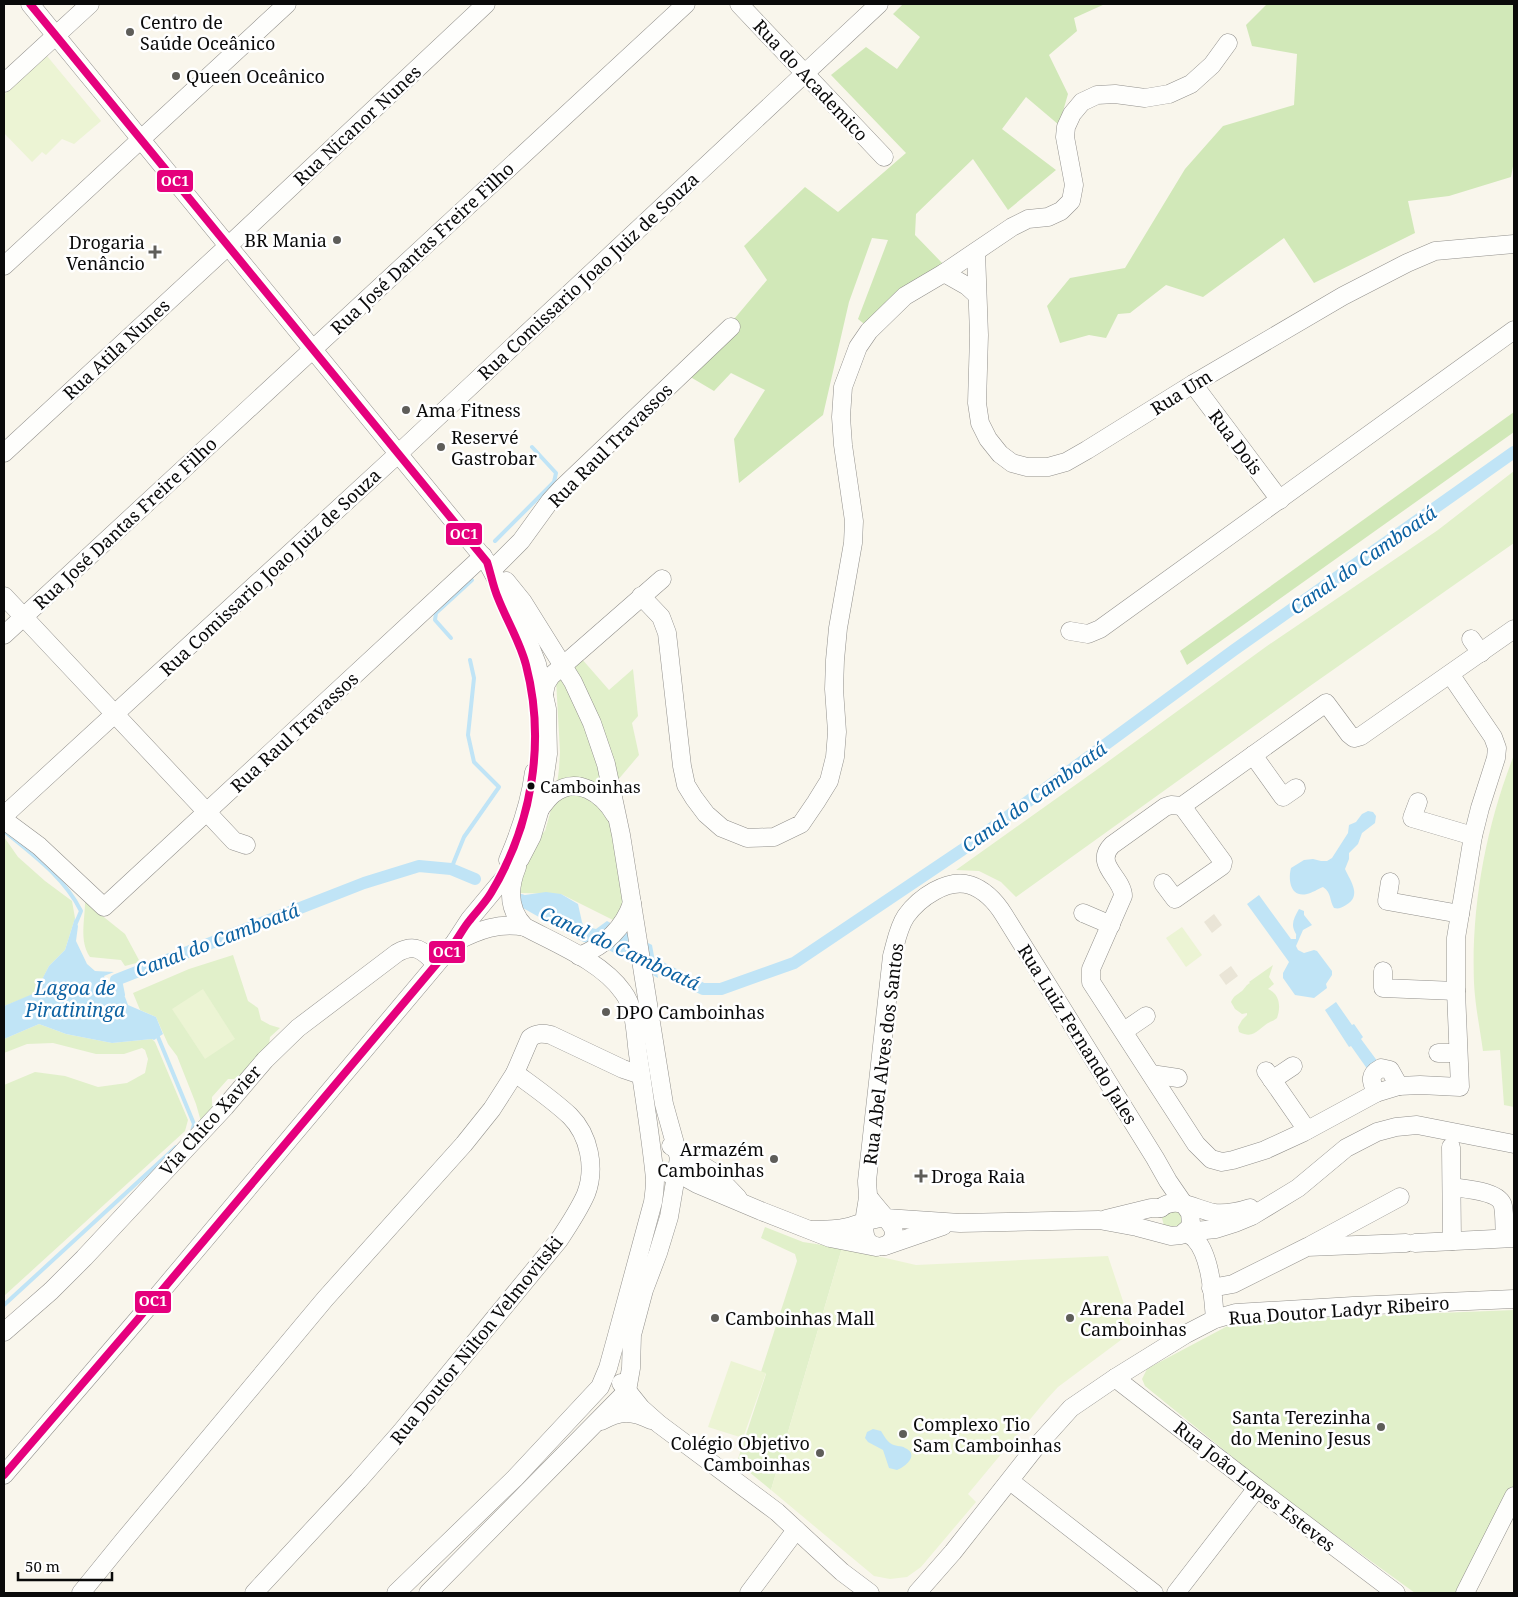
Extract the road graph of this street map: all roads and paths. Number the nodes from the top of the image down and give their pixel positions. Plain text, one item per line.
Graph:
1 (30, 4) edge
2 (90, 4) edge
3 (287, 4) edge
4 (486, 4) edge
5 (686, 4) edge
6 (739, 4) edge
7 (879, 4) edge
8 (55, 36) junction
9 (1228, 43) dead end
10 (805, 73) junction
11 (4, 83) edge
12 (141, 140) junction
13 (884, 157) dead end
14 (1514, 244) edge
15 (228, 246) junction
16 (976, 252) junction
17 (4, 266) edge
18 (944, 273) junction
19 (977, 295) junction
20 (731, 327) dead end
21 (1514, 330) edge
22 (312, 350) junction
23 (1193, 384) junction
24 (4, 453) edge
25 (399, 453) junction
26 (1280, 500) junction
27 (488, 562) junction
28 (662, 579) dead end
29 (4, 596) edge
30 (641, 596) junction
31 (24, 617) junction
32 (1514, 629) edge
33 (1070, 631) dead end
34 (4, 635) edge
35 (562, 665) junction
36 (1450, 674) junction
37 (544, 694) junction
38 (115, 714) junction
39 (1253, 755) junction
40 (1296, 788) dead end
41 (1418, 802) dead end
42 (1182, 806) junction
43 (540, 809) junction
44 (207, 812) junction
45 (7, 815) edge
46 (618, 820) junction
47 (1473, 836) junction
48 (246, 846) dead end
49 (520, 859) junction
50 (1390, 882) dead end
51 (957, 884) joint
52 (1163, 884) dead end
53 (492, 892) junction
54 (1083, 913) dead end
55 (1460, 914) junction
56 (1111, 925) junction
57 (525, 926) junction
58 (630, 928) junction
59 (456, 942) junction
60 (584, 954) junction
61 (436, 964) junction
62 (1383, 971) dead end
63 (1456, 991) junction
64 (1146, 1016) dead end
65 (1124, 1031) junction
66 (1438, 1053) dead end
67 (1458, 1053) junction
68 (1293, 1066) dead end
69 (515, 1073) junction
70 (1151, 1074) junction
71 (642, 1075) junction
72 (1178, 1078) dead end
73 (1308, 1130) junction
74 (1514, 1144) edge
75 (1451, 1147) dead end
76 (677, 1149) junction
77 (652, 1159) junction
78 (1160, 1169) junction
79 (676, 1174) junction
80 (1452, 1187) junction
81 (868, 1196) junction
82 (1400, 1197) dead end
83 (742, 1202) junction
84 (1276, 1202) junction
85 (1184, 1205) junction
86 (1161, 1208) junction
87 (886, 1218) junction
88 (1099, 1220) junction
89 (865, 1222) junction
90 (960, 1222) junction
91 (812, 1230) junction
92 (1185, 1232) junction
93 (1166, 1234) junction
94 (1510, 1238) edge
95 (1452, 1241) junction
96 (881, 1246) junction
97 (1307, 1248) junction
98 (1211, 1288) junction
99 (1514, 1300) edge
100 (1215, 1319) junction
101 (4, 1332) edge
102 (616, 1339) junction
103 (631, 1368) junction
104 (1115, 1378) junction
105 (626, 1391) junction
106 (594, 1425) junction
107 (661, 1425) junction
108 (6, 1469) edge
109 (524, 1469) junction
110 (1010, 1481) junction
111 (536, 1483) junction
112 (1257, 1488) junction
113 (1514, 1496) edge
114 (796, 1530) junction
115 (81, 1593) edge
116 (254, 1593) edge
117 (396, 1593) edge
118 (428, 1593) edge
119 (749, 1593) edge
120 (870, 1593) edge
121 (917, 1593) edge
122 (1154, 1593) edge
123 (1176, 1593) edge
124 (1396, 1593) edge
125 (1465, 1593) edge

1 - 8 street
2 - 8 street
3 - 12 street
4 - 15 street, Rua Nicanor Nunes
5 - 22 street, Rua José Dantas Freire Filho
6 - 10 street, Rua do Academico
7 - 10 street, Rua Comissario Joao Juiz de Souza
8 - 11 street
8 - 12 street
9 - 16 street
10 - 13 street, Rua do Academico
10 - 25 street, Rua Comissario Joao Juiz de Souza
12 - 15 street
12 - 17 street
14 - 23 street, Rua Um
15 - 22 street
15 - 24 street, Rua Atila Nunes
16 - 18 street
16 - 19 street, Rua Um
18 - 19 street
18 - 30 street
19 - 23 street, Rua Um
20 - 27 street, Rua Raul Travassos
21 - 26 street
22 - 25 street
22 - 31 street, Rua José Dantas Freire Filho
23 - 26 street, Rua Dois
25 - 27 street
25 - 38 street, Rua Comissario Joao Juiz de Souza
26 - 33 street
27 - 35 street
27 - 37 street
27 - 44 street, Rua Raul Travassos
27 - 53 street
28 - 30 street
29 - 31 street
30 - 35 street
31 - 34 street, Rua José Dantas Freire Filho
31 - 38 street
32 - 36 street
35 - 37 street
35 - 46 street
36 - 39 street
36 - 47 street
37 - 43 street
38 - 44 street
38 - 45 street, Rua Comissario Joao Juiz de Souza
39 - 40 street
39 - 42 street
41 - 47 street
42 - 52 street
42 - 56 street
43 - 46 street
43 - 49 street
44 - 45 street, Rua Raul Travassos
44 - 48 street
46 - 58 street
47 - 55 street
49 - 53 street
49 - 57 street
50 - 55 street
51 - 78 street, Rua Luiz Fernando Jales
51 - 81 street, Rua Abel Alves dos Santos
53 - 59 street
54 - 56 street
55 - 63 street
56 - 65 street
57 - 59 street
57 - 60 street
58 - 60 street
58 - 76 street
59 - 61 street
60 - 71 street
61 - 101 street, Via Chico Xavier
61 - 108 street
62 - 63 street
63 - 67 street
64 - 65 street
65 - 70 street
66 - 67 street
67 - 73 street
68 - 73 street
69 - 71 street
69 - 115 street
69 - 116 street, Rua Doutor Nilton Velmovitski
70 - 72 street
70 - 73 street
71 - 77 street
74 - 84 street
75 - 80 street
76 - 77 street
76 - 79 street
76 - 83 street
77 - 79 street
77 - 102 street
78 - 85 street, Rua Luiz Fernando Jales
78 - 86 street
79 - 83 street
79 - 103 street
80 - 94 street
80 - 95 street
81 - 87 street
81 - 89 street, Rua Abel Alves dos Santos
82 - 97 street
83 - 91 street
84 - 85 street
84 - 92 street
85 - 86 street
85 - 92 street
86 - 88 street
86 - 93 street
87 - 89 street
87 - 90 street
87 - 96 street
88 - 90 street
88 - 93 street
89 - 91 street
89 - 96 street
90 - 96 street
91 - 96 street
92 - 93 street
92 - 98 street
94 - 95 street
95 - 97 street
97 - 98 street
98 - 100 street
99 - 100 street, Rua Doutor Ladyr Ribeiro
100 - 104 street, Rua Doutor Ladyr Ribeiro
102 - 105 street
102 - 109 street
103 - 105 street
103 - 107 street
104 - 110 street, Rua Doutor Ladyr Ribeiro
104 - 112 street, Rua João Lopes Esteves
105 - 106 street
105 - 107 street
106 - 107 street
106 - 111 street
107 - 114 street
109 - 111 street
109 - 117 street
110 - 121 street, Rua Doutor Ladyr Ribeiro
110 - 122 street
111 - 118 street
112 - 123 street
112 - 124 street, Rua João Lopes Esteves
113 - 125 street
114 - 119 street
114 - 120 street

